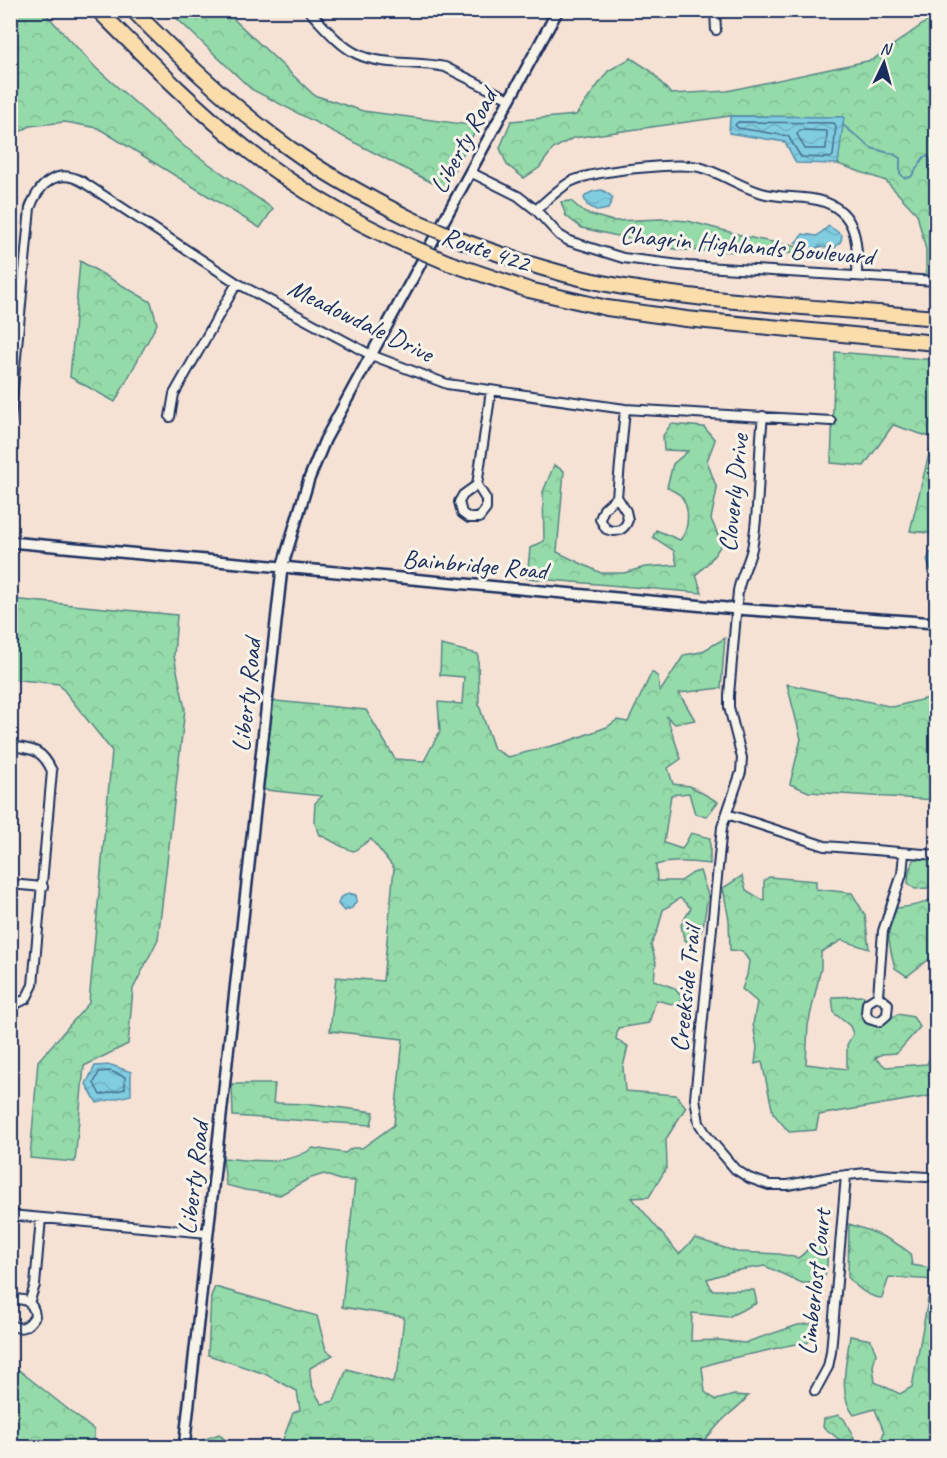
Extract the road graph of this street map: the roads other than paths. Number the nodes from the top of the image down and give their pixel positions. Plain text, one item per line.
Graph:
1 (98, 10) edge
2 (133, 10) edge
3 (308, 10) edge
4 (715, 10) edge
5 (555, 12) edge
6 (716, 30) dead end
7 (510, 99) junction
8 (470, 172) junction
9 (536, 210) junction
10 (857, 276) junction
11 (936, 281) edge
12 (237, 283) junction
13 (936, 318) edge
14 (936, 343) edge
15 (371, 354) junction
16 (491, 391) junction
17 (625, 409) junction
18 (170, 417) dead end
19 (763, 417) junction
20 (10, 421) edge
21 (831, 421) dead end
22 (477, 486) dead end
23 (617, 497) junction
24 (10, 542) edge
25 (282, 568) junction
26 (737, 609) junction
27 (936, 623) edge
28 (10, 746) edge
29 (728, 814) junction
30 (904, 853) junction
31 (936, 855) edge
32 (10, 884) edge
33 (43, 887) junction
34 (878, 996) dead end
35 (10, 1007) edge
36 (846, 1175) junction
37 (927, 1177) dead end
38 (10, 1215) edge
39 (41, 1218) junction
40 (208, 1233) junction
41 (29, 1303) junction
42 (10, 1304) edge
43 (10, 1324) edge
44 (815, 1391) dead end
45 (184, 1448) edge

1 - 14 highway, Route 422, bridge
2 - 13 highway, Route 422, bridge
3 - 7 street
4 - 6 street
5 - 7 street, Liberty Road
7 - 8 street, Liberty Road
8 - 9 street, Chagrin Highlands Boulevard
8 - 15 street, Liberty Road
9 - 10 street, Chagrin Highlands Boulevard
9 - 10 street
10 - 11 street, Chagrin Highlands Boulevard
12 - 15 street, Meadowdale Drive
12 - 18 street
12 - 20 street, Meadowdale Drive
15 - 16 street, Meadowdale Drive
15 - 25 street, Liberty Road
16 - 17 street, Meadowdale Drive
16 - 22 street
17 - 19 street, Meadowdale Drive
17 - 23 street
19 - 21 street, Meadowdale Drive
19 - 26 street, Cloverly Drive
23 - 23 street
24 - 25 street, Bainbridge Road
25 - 26 street, Bainbridge Road
25 - 40 street, Liberty Road
26 - 27 street, Bainbridge Road
26 - 29 street, Creekside Trail
28 - 33 street
29 - 30 street
29 - 36 street, Creekside Trail
30 - 31 street
30 - 34 street
32 - 33 street
33 - 35 street
36 - 37 street, Creekside Trail
36 - 44 street, Limberlost Court
38 - 39 street
39 - 40 street
39 - 41 street
40 - 45 street, Liberty Road
41 - 42 street
41 - 43 street

